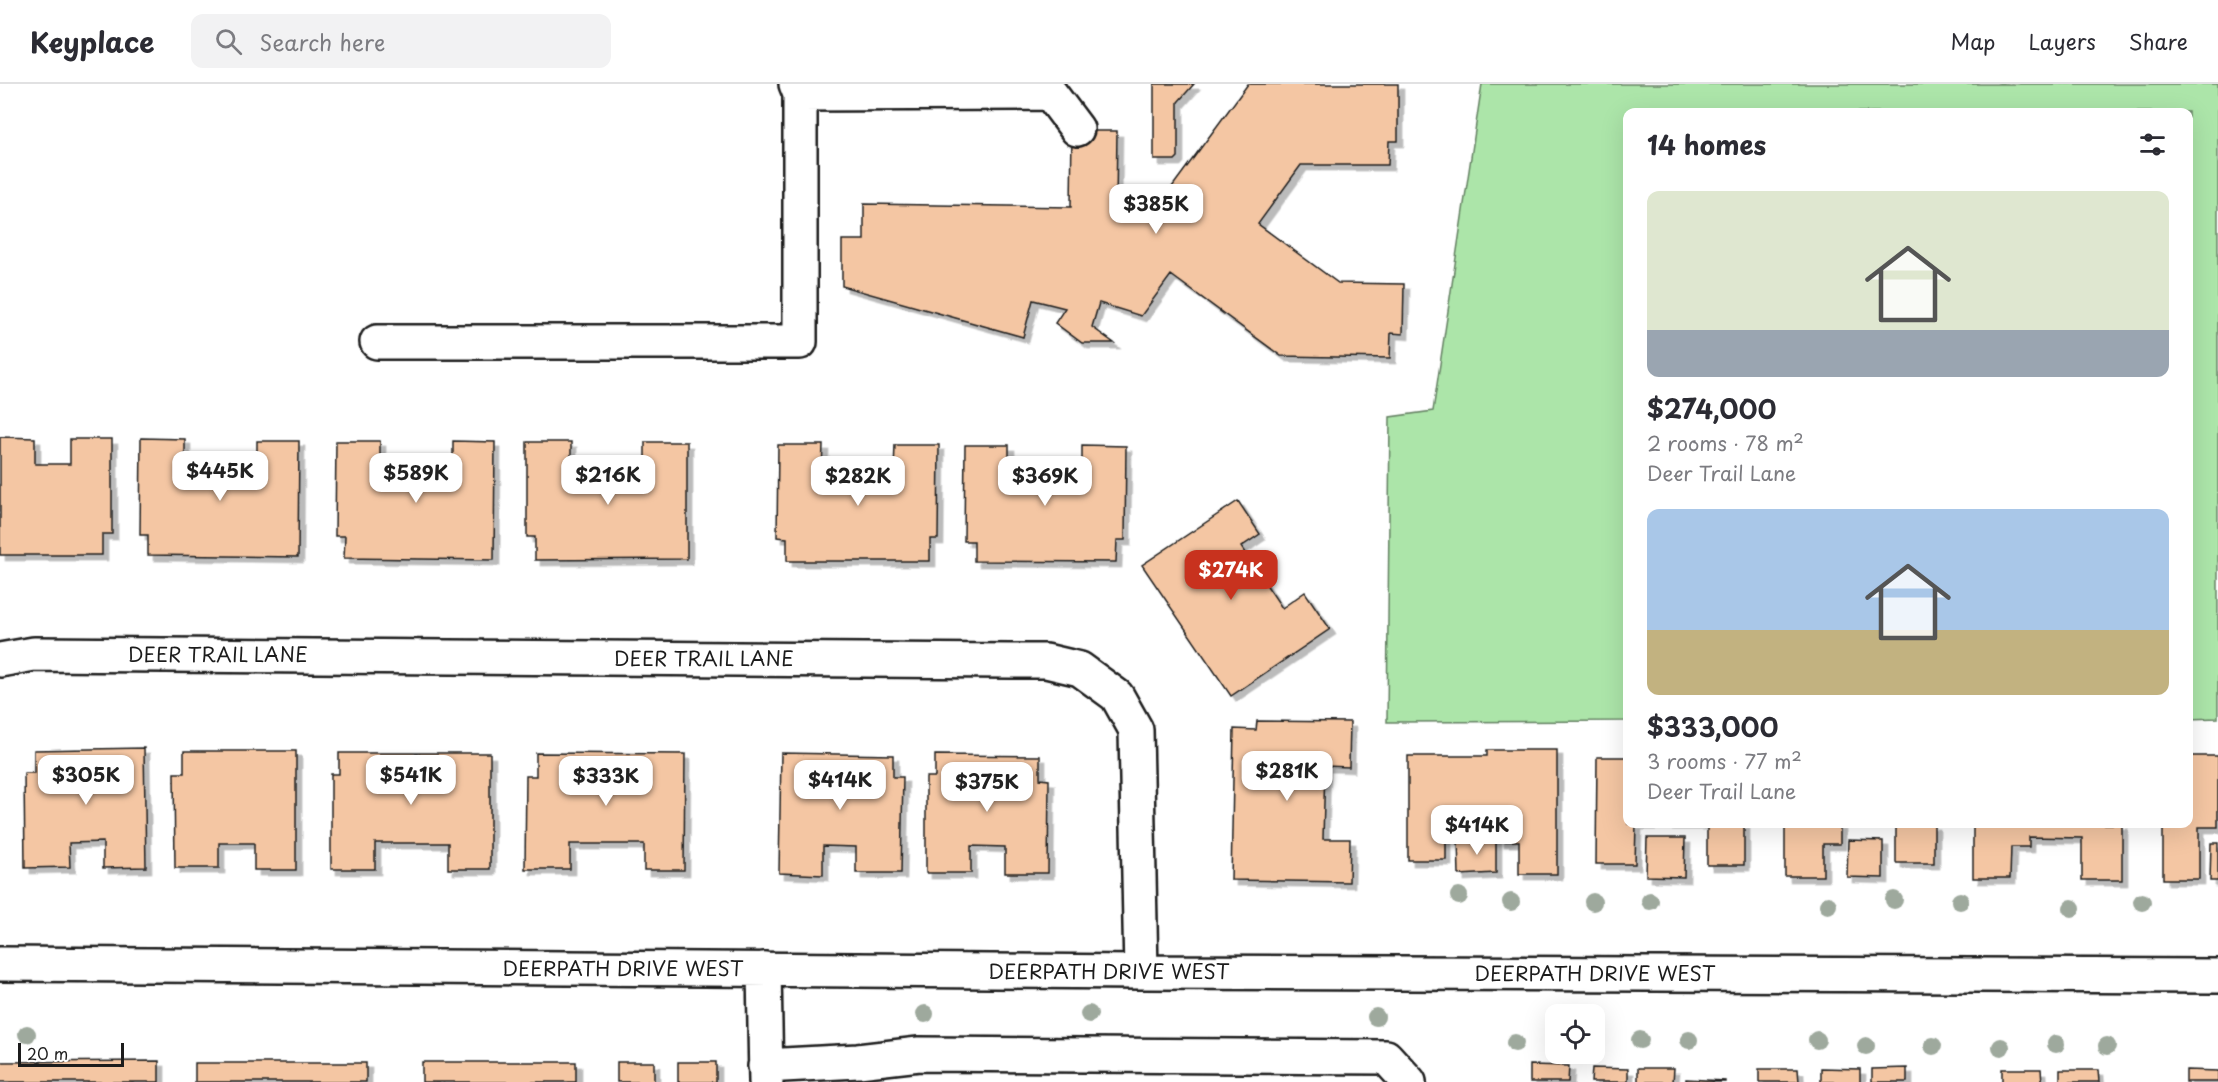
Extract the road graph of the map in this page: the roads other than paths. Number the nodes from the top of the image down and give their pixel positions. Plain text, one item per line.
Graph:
1 (866, 88) edge
2 (1050, 88) edge
3 (798, 89) edge
4 (1077, 129) dead end
5 (377, 342) dead end
6 (0, 660) edge
7 (0, 964) edge
8 (764, 969) junction
9 (1141, 972) junction
10 (2218, 976) edge
11 (861, 1072) edge
12 (765, 1074) edge
13 (1409, 1082) edge

1 - 2 street
1 - 3 street
2 - 4 street
3 - 5 street
6 - 9 street, DEER TRAIL LANE
7 - 8 street, DEERPATH DRIVE WEST
8 - 9 street, DEERPATH DRIVE WEST
8 - 12 street
9 - 10 street, DEERPATH DRIVE WEST
11 - 12 street
11 - 13 street

